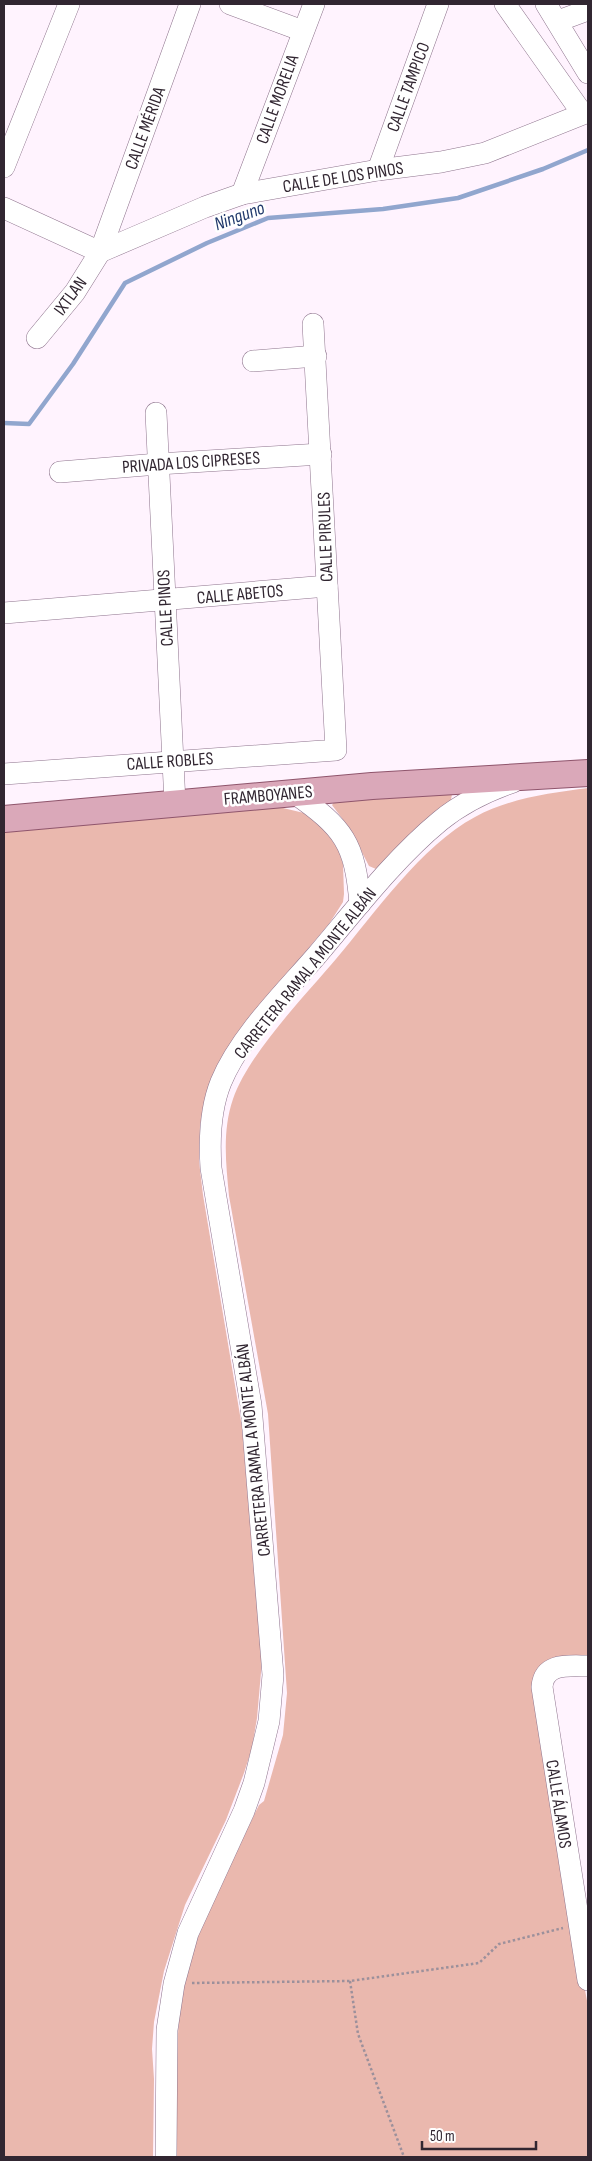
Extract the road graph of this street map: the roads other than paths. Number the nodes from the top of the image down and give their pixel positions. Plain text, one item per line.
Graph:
1 (69, 4) edge
2 (190, 4) edge
3 (230, 4) edge
4 (314, 4) edge
5 (438, 4) edge
6 (505, 4) edge
7 (546, 4) edge
8 (588, 10) edge
9 (558, 21) junction
10 (302, 31) junction
11 (588, 73) edge
12 (585, 113) edge
13 (4, 167) edge
14 (378, 170) junction
15 (242, 194) junction
16 (4, 208) edge
17 (100, 252) junction
18 (313, 324) dead end
19 (38, 338) dead end
20 (316, 356) junction
21 (253, 361) dead end
22 (156, 413) dead end
23 (321, 454) junction
24 (158, 464) junction
25 (60, 472) dead end
26 (327, 586) junction
27 (165, 600) junction
28 (4, 613) edge
29 (336, 750) joint
30 (174, 761) junction
31 (588, 773) edge
32 (4, 774) edge
33 (532, 776) junction
34 (294, 793) junction
35 (175, 803) junction
36 (4, 819) edge
37 (360, 904) junction
38 (588, 1666) edge
39 (588, 1980) edge
40 (166, 2157) edge

1 - 13 street
2 - 17 street, CALLE MÉRIDA
3 - 10 street
4 - 10 street, CALLE MORELIA
5 - 14 street, CALLE TAMPICO
6 - 12 street
7 - 9 street
8 - 9 street
9 - 11 street
10 - 15 street, CALLE MORELIA
12 - 14 street, CALLE DE LOS PINOS
14 - 15 street, CALLE DE LOS PINOS
15 - 17 street, CALLE DE LOS PINOS
16 - 17 street
17 - 19 street, IXTLAN
18 - 20 street, CALLE PIRULES
20 - 21 street
20 - 23 street, CALLE PIRULES
22 - 24 street, CALLE PINOS
23 - 24 street, PRIVADA LOS CIPRESES
23 - 26 street, CALLE PIRULES
24 - 25 street, PRIVADA LOS CIPRESES
24 - 27 street, CALLE PINOS
26 - 27 street, CALLE ABETOS
26 - 29 street, CALLE PIRULES
27 - 28 street, CALLE ABETOS
27 - 30 street, CALLE PINOS
29 - 30 street, CALLE ROBLES
30 - 32 street, CALLE ROBLES
30 - 35 street, CALLE PINOS
31 - 33 main road, FRAMBOYANES
33 - 34 main road, FRAMBOYANES
33 - 37 street, CARRETERA RAMAL A MONTE ALBÁN
34 - 35 main road, FRAMBOYANES
34 - 37 street
35 - 36 main road, FRAMBOYANES
37 - 40 street, CARRETERA RAMAL A MONTE ALBÁN
38 - 39 street, CALLE ÁLAMOS

